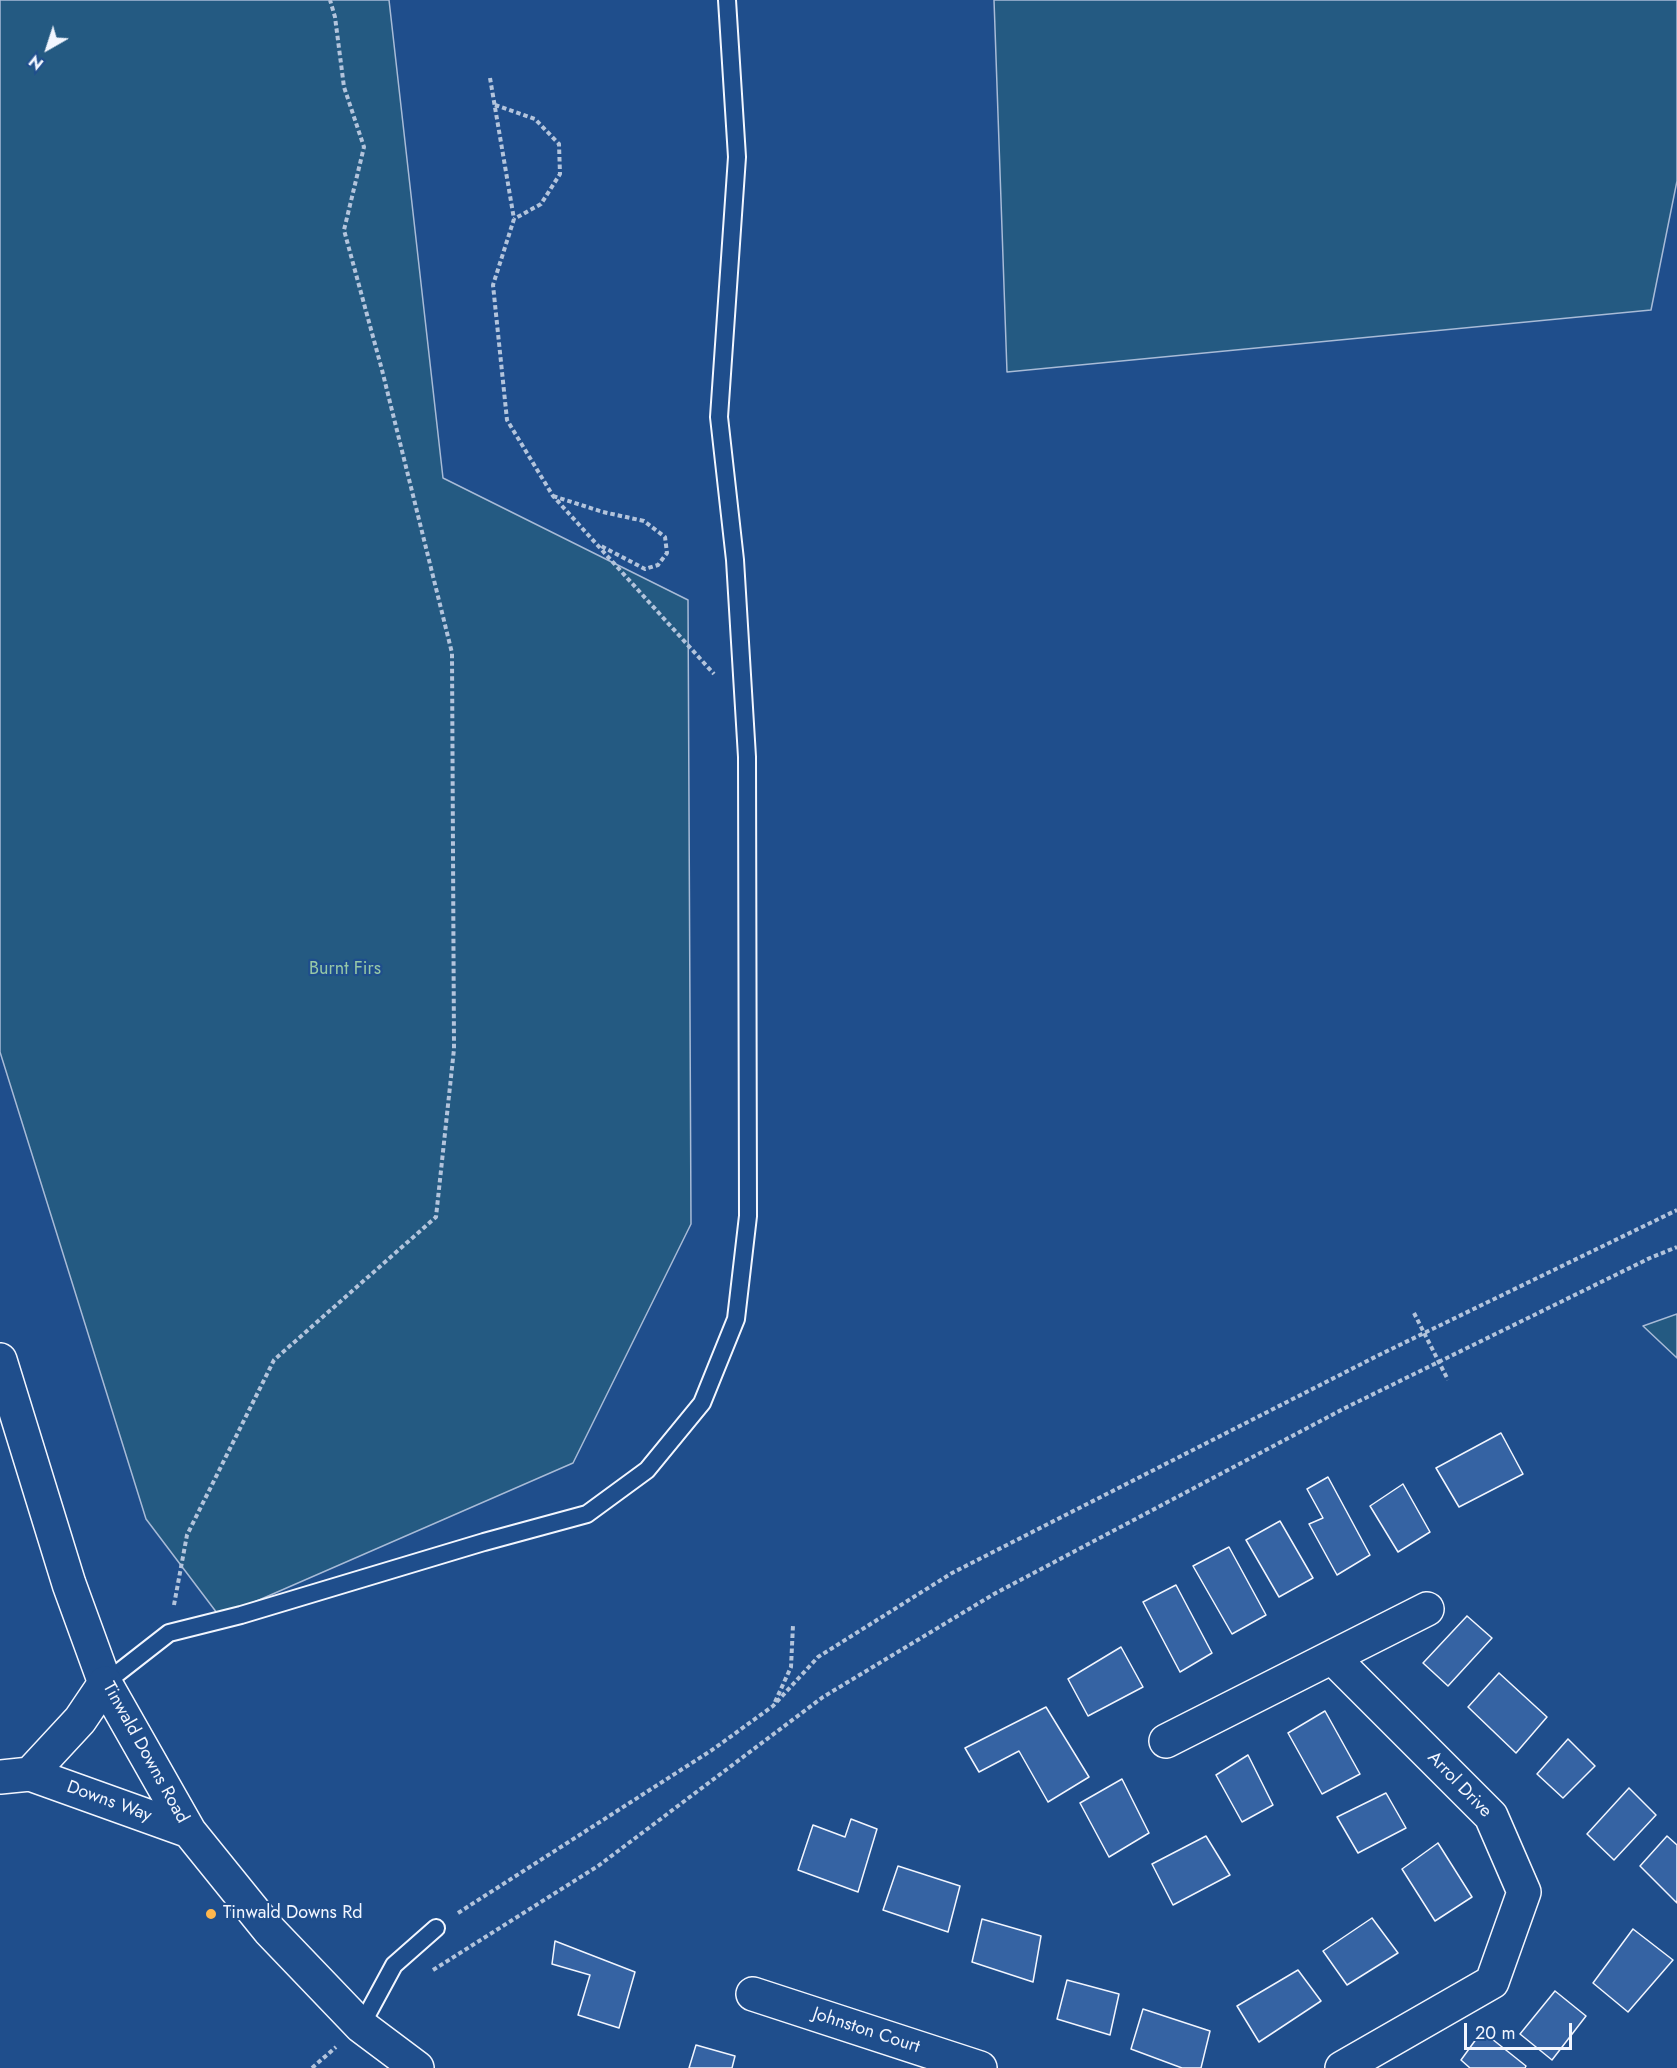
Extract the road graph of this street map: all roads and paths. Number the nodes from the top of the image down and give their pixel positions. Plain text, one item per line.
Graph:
1 (330, 0) edge
2 (727, 0) edge
3 (490, 78) dead end
4 (495, 105) junction
5 (513, 219) junction
6 (553, 496) junction
7 (596, 544) junction
8 (744, 708) junction
9 (1677, 1210) edge
10 (1677, 1247) edge
11 (1414, 1313) dead end
12 (0, 1360) edge
13 (1448, 1380) dead end
14 (1427, 1609) dead end
15 (793, 1625) dead end
16 (169, 1633) junction
17 (1333, 1658) junction
18 (105, 1683) junction
19 (773, 1706) junction
20 (1166, 1741) dead end
21 (15, 1775) edge
22 (189, 1832) junction
23 (436, 1928) joint
24 (425, 1977) dead end
25 (753, 1994) dead end
26 (361, 2026) junction
27 (312, 2068) edge
28 (417, 2068) edge
29 (980, 2068) edge
30 (1342, 2068) edge

1 - 16 path
2 - 8 lane
3 - 4 path
4 - 5 path
4 - 5 path
5 - 6 path
6 - 7 path
6 - 7 path
7 - 8 path
8 - 16 lane
9 - 19 path
10 - 24 path
11 - 13 path, bridge
12 - 18 street, Tinwald Downs Road
14 - 17 street
15 - 19 path
16 - 18 lane
17 - 20 street
17 - 30 street, Arrol Drive
18 - 21 street, Downs Way
18 - 22 street, Tinwald Downs Road
19 - 23 path
21 - 22 street, Downs Way
22 - 26 street, Tinwald Downs Road
23 - 26 lane
25 - 29 street, Johnston Court
26 - 27 path
26 - 28 street, Tinwald Downs Road

